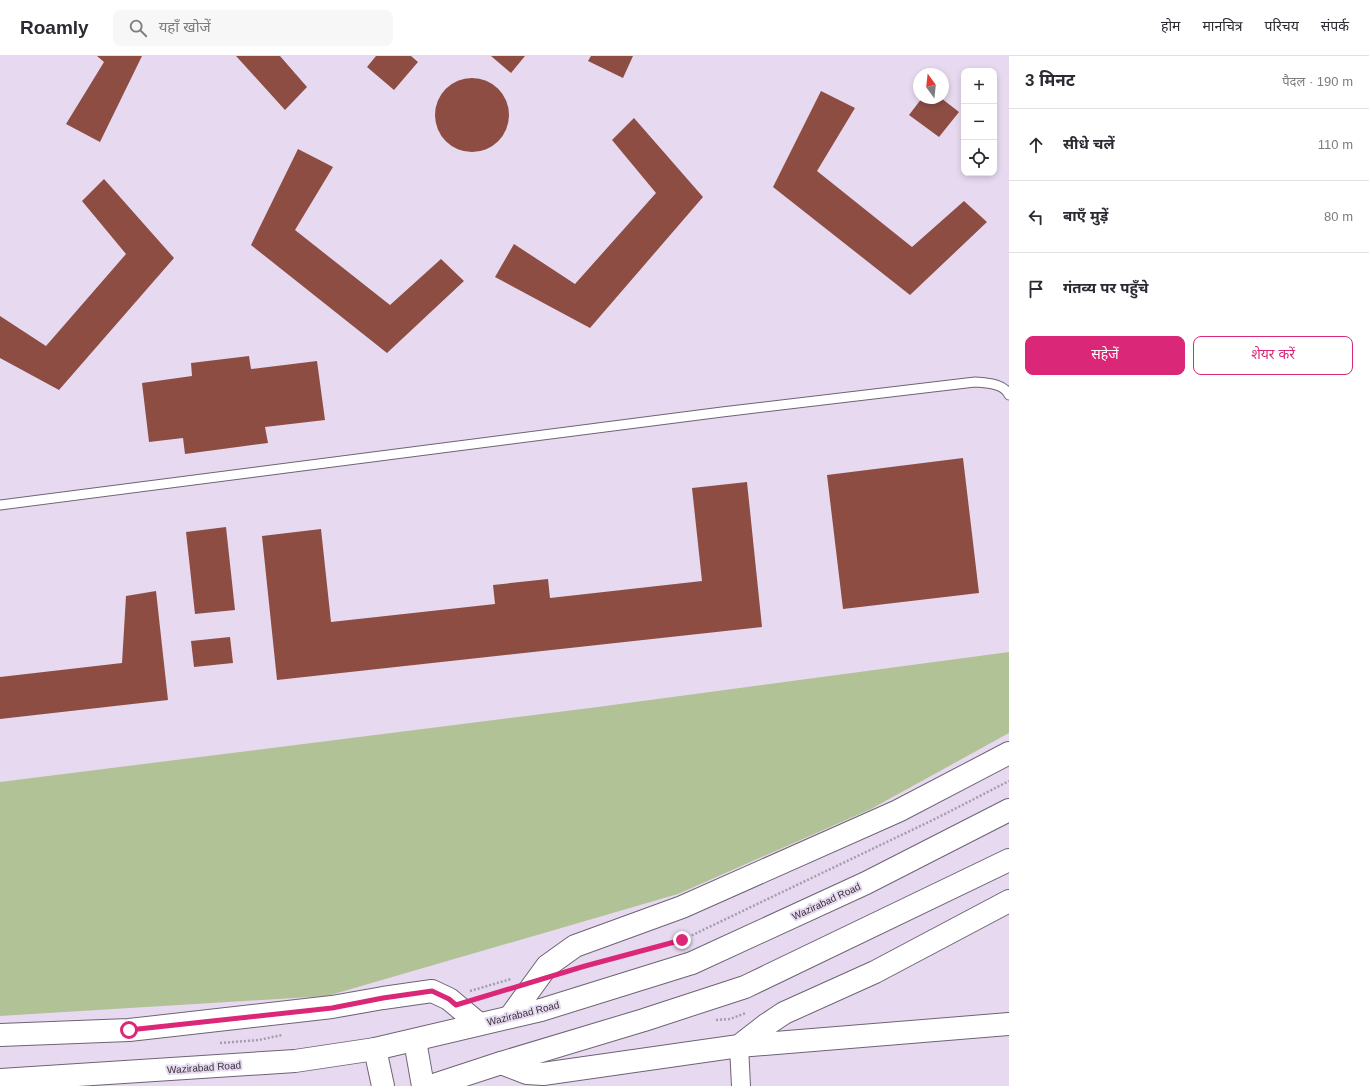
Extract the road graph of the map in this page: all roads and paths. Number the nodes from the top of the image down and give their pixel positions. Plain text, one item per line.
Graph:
1 (1009, 385) edge
2 (1000, 387) junction
3 (1009, 395) edge
4 (0, 505) edge
5 (1009, 753) edge
6 (1009, 781) edge
7 (1009, 810) edge
8 (1009, 860) edge
9 (1009, 901) edge
10 (585, 966) dead end
11 (514, 978) dead end
12 (536, 981) junction
13 (451, 1001) junction
14 (510, 1017) junction
15 (479, 1024) junction
16 (1009, 1024) edge
17 (289, 1034) dead end
18 (0, 1035) edge
19 (415, 1041) junction
20 (220, 1042) dead end
21 (739, 1046) junction
22 (375, 1049) junction
23 (501, 1063) junction
24 (0, 1080) edge
25 (383, 1086) edge
26 (423, 1086) edge
27 (431, 1086) edge
28 (741, 1086) edge

1 - 2 lane
2 - 3 lane
2 - 4 lane
5 - 12 main road
6 - 10 path
7 - 14 main road, Wazirabad Road
8 - 23 main road
9 - 21 main road
11 - 13 path
12 - 13 path
12 - 14 main road
13 - 15 main road
13 - 18 main road
14 - 15 main road, Wazirabad Road
15 - 19 main road, Wazirabad Road
16 - 21 main road
17 - 20 path
19 - 22 main road, Wazirabad Road
19 - 26 main road
21 - 23 main road
21 - 28 street
22 - 24 main road, Wazirabad Road
22 - 25 main road
23 - 27 main road

